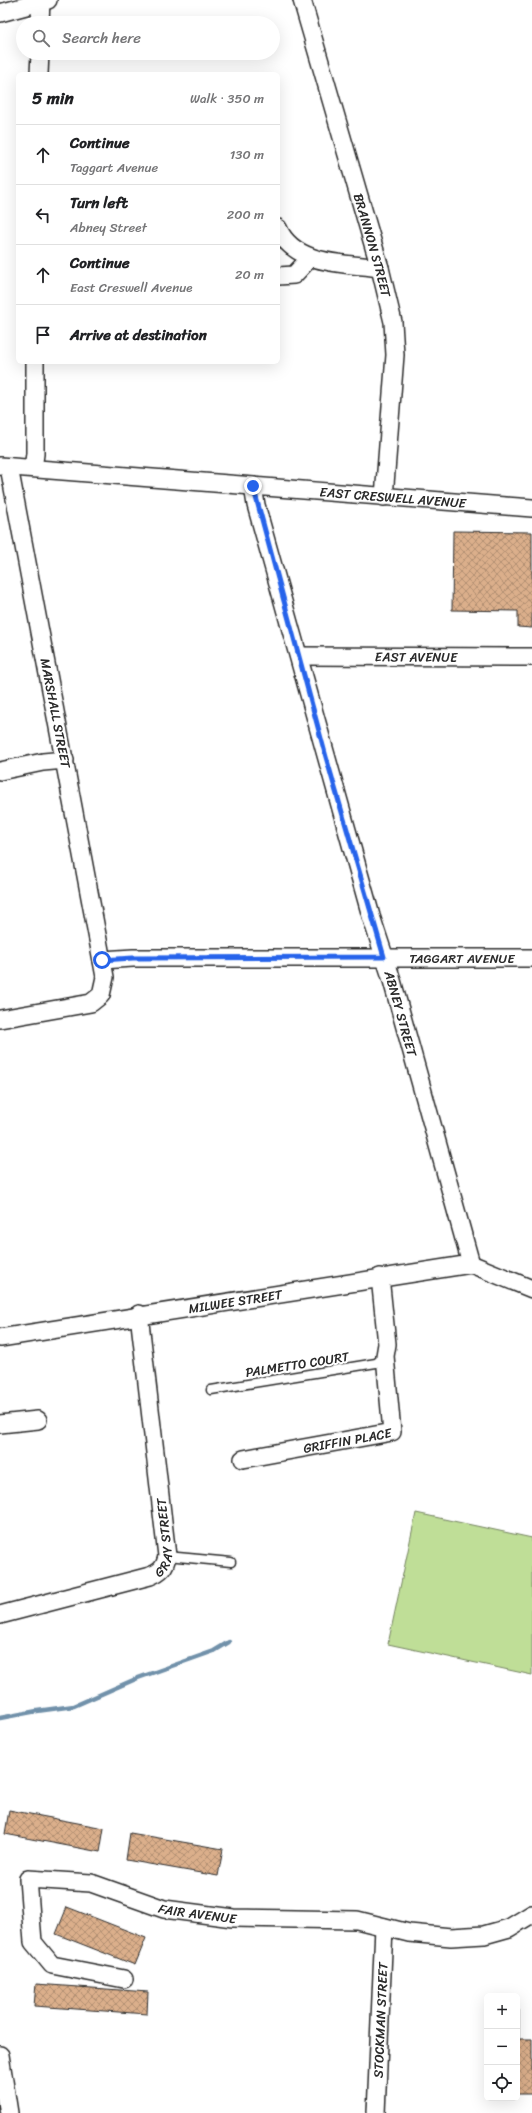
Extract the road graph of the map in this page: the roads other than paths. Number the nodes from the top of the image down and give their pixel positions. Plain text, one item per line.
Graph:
1 (302, 0) edge
2 (43, 1) edge
3 (0, 13) edge
4 (41, 16) edge
5 (40, 60) edge
6 (39, 72) edge
7 (280, 232) edge
8 (310, 258) junction
9 (380, 268) junction
10 (280, 276) edge
11 (36, 364) edge
12 (5, 467) edge
13 (32, 468) junction
14 (253, 486) junction
15 (384, 497) junction
16 (532, 508) edge
17 (299, 656) junction
18 (532, 657) edge
19 (65, 760) junction
20 (0, 771) edge
21 (384, 957) junction
22 (532, 958) edge
23 (102, 960) junction
24 (0, 1019) edge
25 (471, 1264) junction
26 (380, 1277) junction
27 (532, 1290) edge
28 (139, 1314) junction
29 (0, 1338) edge
30 (385, 1356) junction
31 (210, 1390) dead end
32 (38, 1420) dead end
33 (0, 1424) edge
34 (243, 1459) dead end
35 (167, 1556) junction
36 (231, 1562) dead end
37 (0, 1615) edge
38 (532, 1914) edge
39 (384, 1927) junction
40 (124, 1979) dead end
41 (0, 2055) edge
42 (9, 2113) edge
43 (380, 2113) edge

1 - 9 street, BRANNON STREET
2 - 3 street
2 - 4 street
5 - 6 street
7 - 8 street
8 - 9 street
8 - 10 street
9 - 15 street, BRANNON STREET
11 - 13 street
12 - 13 street, EAST CRESWELL AVENUE
12 - 19 street, MARSHALL STREET
13 - 14 street, EAST CRESWELL AVENUE
14 - 15 street, EAST CRESWELL AVENUE
14 - 17 street, ABNEY STREET
15 - 16 street, EAST CRESWELL AVENUE
17 - 18 street, EAST AVENUE
17 - 21 street, ABNEY STREET
19 - 20 street
19 - 23 street, MARSHALL STREET
21 - 22 street, TAGGART AVENUE
21 - 23 street, TAGGART AVENUE
21 - 25 street, ABNEY STREET
23 - 24 street
25 - 26 street, MILWEE STREET
25 - 27 street
26 - 28 street, MILWEE STREET
26 - 30 street, GRIFFIN PLACE
28 - 29 street, MILWEE STREET
28 - 35 street, GRAY STREET
30 - 31 lane, PALMETTO COURT
30 - 34 street, GRIFFIN PLACE
32 - 33 street
35 - 36 lane
35 - 37 street, GRAY STREET
38 - 39 street, FAIR AVENUE
39 - 40 street, FAIR AVENUE
39 - 43 street, STOCKMAN STREET
41 - 42 street

